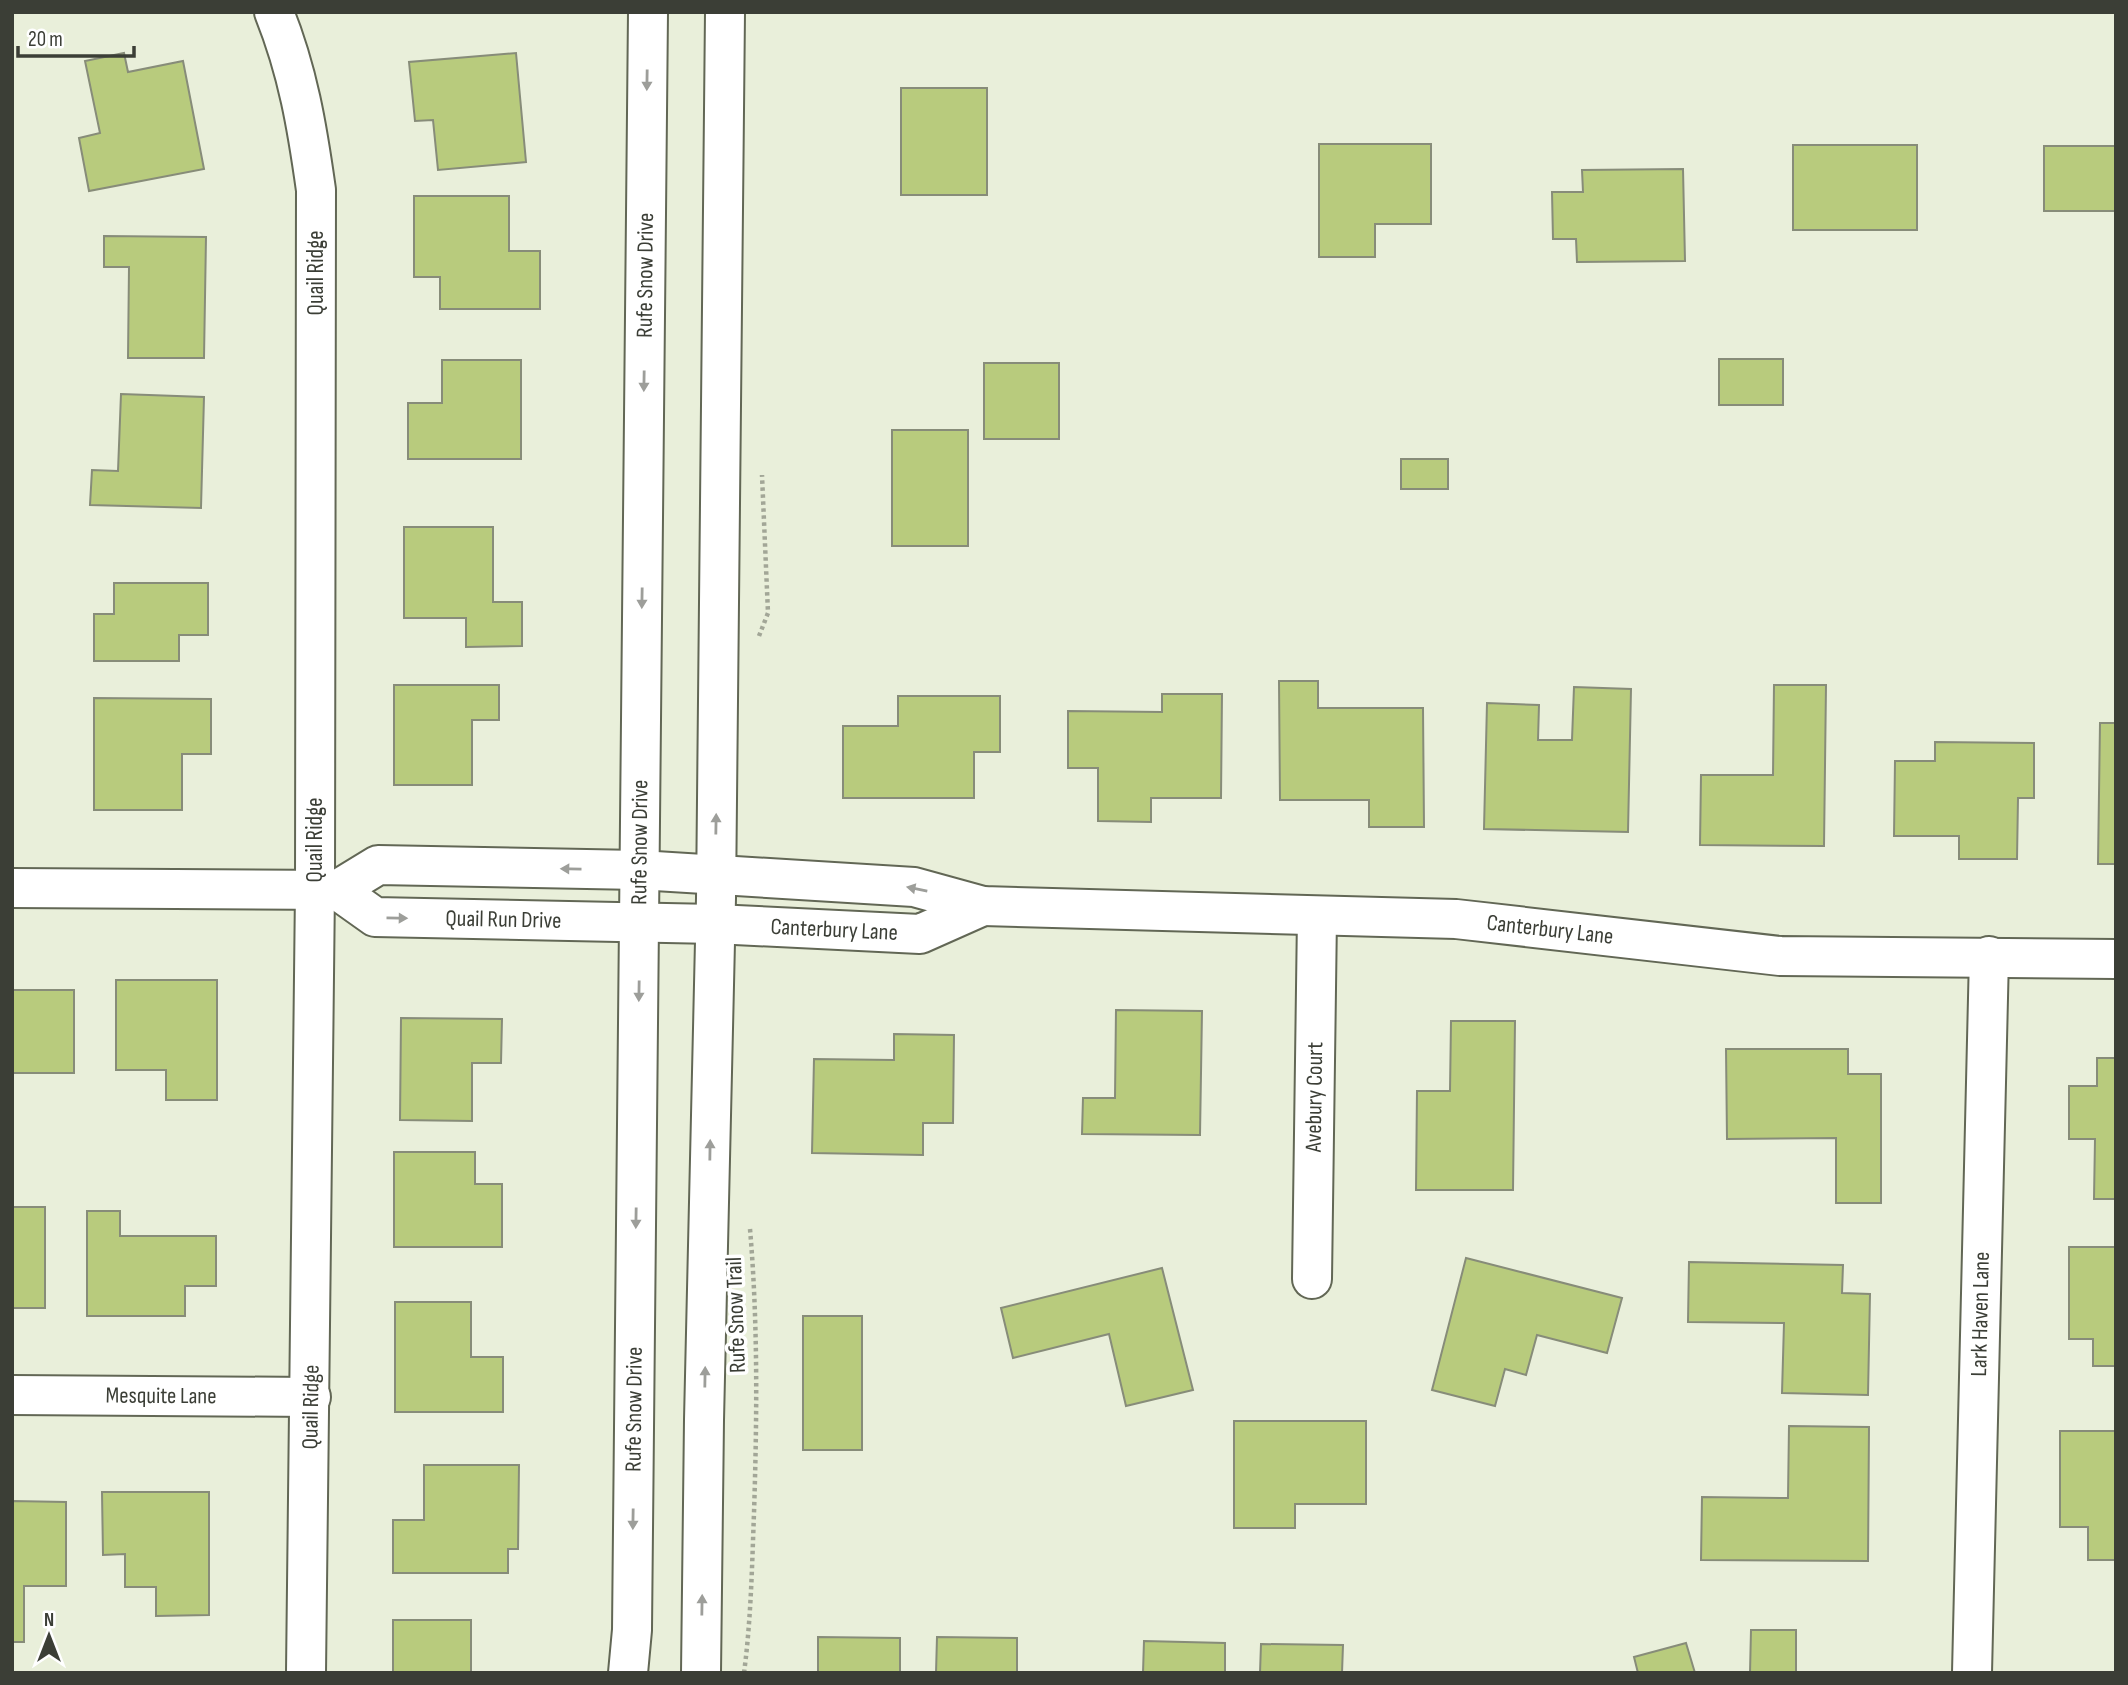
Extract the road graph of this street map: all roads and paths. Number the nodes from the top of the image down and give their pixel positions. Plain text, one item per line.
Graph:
1 (274, 12) edge
2 (648, 12) edge
3 (725, 12) edge
4 (639, 870) junction
5 (698, 874) junction
6 (12, 888) edge
7 (326, 890) junction
8 (983, 906) junction
9 (1317, 916) junction
10 (639, 923) junction
11 (697, 924) junction
12 (1989, 956) junction
13 (2116, 959) edge
14 (749, 1219) dead end
15 (1312, 1279) dead end
16 (12, 1395) edge
17 (311, 1397) junction
18 (306, 1673) edge
19 (628, 1673) edge
20 (701, 1673) edge
21 (744, 1673) edge
22 (1972, 1673) edge

1 - 7 street, Quail Ridge
2 -> 4 street, Rufe Snow Drive
5 -> 3 street
4 - 5 street
4 -> 7 street
4 - 10 street, Rufe Snow Drive
8 -> 5 street, Canterbury Lane
5 - 11 street
6 - 7 street
7 -> 10 street, Quail Run Drive
7 - 17 street, Quail Ridge
8 - 9 street, Canterbury Lane
8 - 11 street, Canterbury Lane
9 - 12 street, Canterbury Lane
9 - 15 street, Avebury Court
10 - 11 street, Quail Run Drive
10 -> 19 street, Rufe Snow Drive
20 -> 11 street
12 - 13 street, Canterbury Lane
12 - 22 street, Lark Haven Lane
14 - 21 path, Rufe Snow Trail
16 - 17 street, Mesquite Lane
17 - 18 street, Quail Ridge

